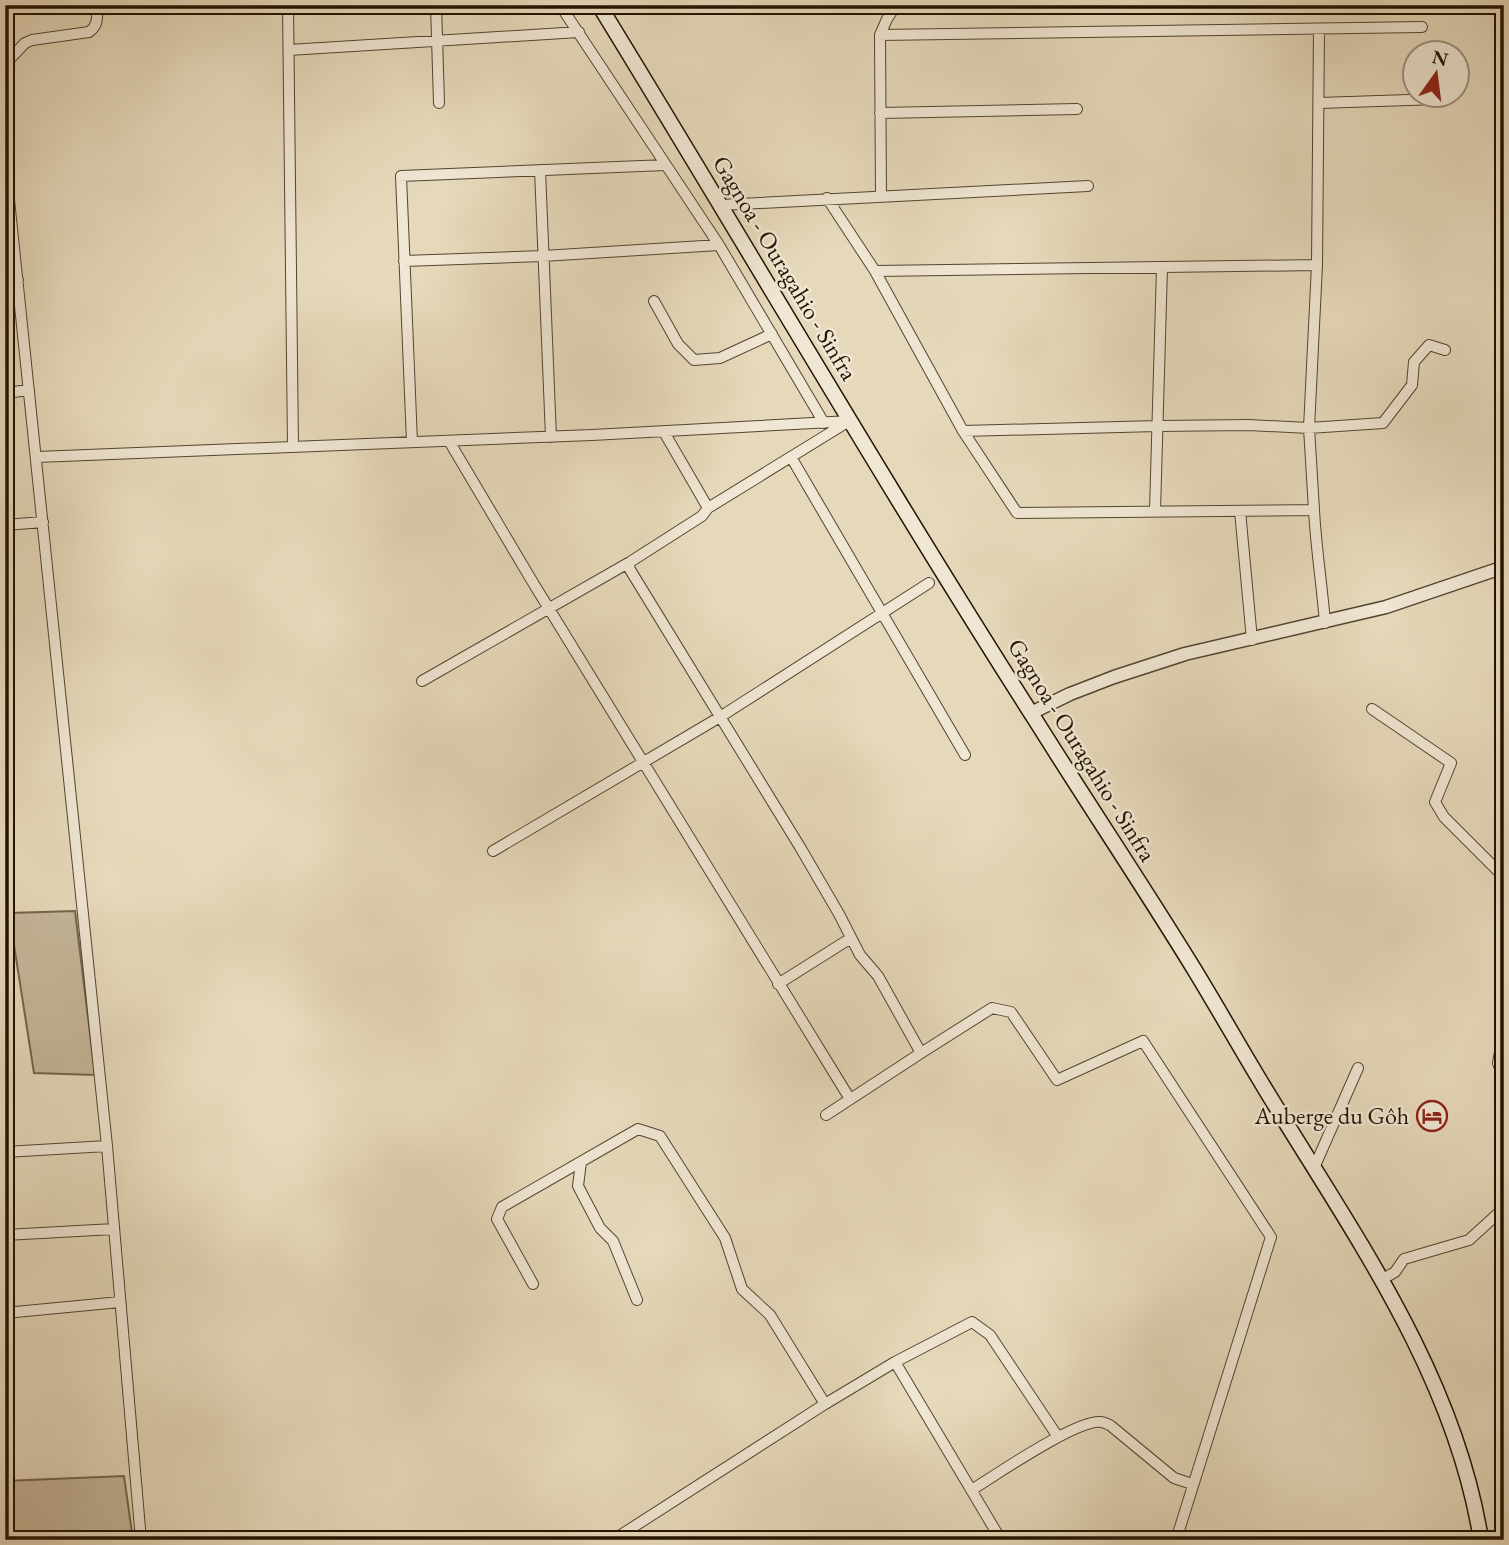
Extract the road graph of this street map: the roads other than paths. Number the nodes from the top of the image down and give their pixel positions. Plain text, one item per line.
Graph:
1 (97, 5) edge
2 (288, 5) edge
3 (436, 5) edge
4 (560, 5) edge
5 (599, 5) edge
6 (896, 5) edge
7 (1422, 27) dead end
8 (1319, 29) junction
9 (579, 32) junction
10 (880, 35) junction
11 (438, 41) junction
12 (289, 50) junction
13 (5, 64) edge
14 (1400, 100) edge
15 (439, 103) dead end
16 (1319, 103) junction
17 (1077, 109) dead end
18 (880, 113) junction
19 (5, 161) edge
20 (666, 165) junction
21 (540, 170) junction
22 (1088, 186) dead end
23 (881, 196) junction
24 (827, 198) junction
25 (721, 205) junction
26 (719, 245) junction
27 (543, 256) junction
28 (404, 261) junction
29 (1317, 265) junction
30 (1162, 267) junction
31 (875, 271) junction
32 (18, 280) junction
33 (5, 281) edge
34 (654, 301) dead end
35 (772, 334) junction
36 (1445, 350) dead end
37 (29, 390) junction
38 (5, 393) edge
39 (850, 421) junction
40 (824, 423) junction
41 (1157, 426) junction
42 (1309, 428) junction
43 (963, 431) junction
44 (664, 432) junction
45 (551, 437) junction
46 (449, 441) junction
47 (412, 442) junction
48 (293, 447) junction
49 (37, 457) junction
50 (791, 457) junction
51 (708, 508) junction
52 (1314, 510) junction
53 (1155, 511) junction
54 (1240, 511) junction
55 (43, 522) junction
56 (5, 525) edge
57 (630, 562) junction
58 (1504, 567) edge
59 (929, 583) dead end
60 (548, 607) junction
61 (883, 613) junction
62 (1325, 623) junction
63 (1252, 640) junction
64 (422, 681) dead end
65 (1372, 709) dead end
66 (1031, 713) junction
67 (720, 717) junction
68 (965, 755) dead end
69 (643, 762) junction
70 (493, 851) dead end
71 (1504, 877) edge
72 (851, 938) junction
73 (778, 984) junction
74 (1504, 1029) edge
75 (921, 1053) junction
76 (1358, 1068) dead end
77 (1504, 1079) edge
78 (850, 1099) junction
79 (826, 1115) dead end
80 (107, 1146) junction
81 (5, 1152) edge
82 (581, 1162) junction
83 (1314, 1168) junction
84 (1504, 1208) edge
85 (114, 1229) junction
86 (5, 1235) edge
87 (1381, 1280) junction
88 (533, 1284) dead end
89 (637, 1300) dead end
90 (120, 1302) junction
91 (5, 1313) edge
92 (895, 1362) junction
93 (825, 1404) junction
94 (1058, 1437) junction
95 (1192, 1484) junction
96 (973, 1489) junction
97 (141, 1540) edge
98 (613, 1540) edge
99 (1001, 1540) edge
100 (1176, 1540) edge
101 (1481, 1540) edge

1 - 13 street
2 - 12 street
3 - 11 street
4 - 9 street
5 - 25 main road, Gagnoa - Ouragahio - Sinfra
6 - 10 street
7 - 8 street
8 - 10 street
8 - 16 street
9 - 11 street
9 - 20 street
10 - 18 street
11 - 12 street
11 - 15 street
12 - 48 street
14 - 16 street
16 - 29 street
17 - 18 street
18 - 23 street
19 - 32 street
20 - 21 street
20 - 26 street
21 - 27 street
21 - 28 street
22 - 23 street
23 - 24 street
24 - 25 street
24 - 31 street
25 - 39 main road, Gagnoa - Ouragahio - Sinfra
26 - 27 street
26 - 35 street
27 - 28 street
27 - 45 street
28 - 47 street
29 - 30 street
29 - 42 street
30 - 31 street
30 - 41 street
31 - 43 street
32 - 33 street
32 - 37 street
34 - 35 street
35 - 40 street
36 - 42 street
37 - 38 street
37 - 49 street
39 - 40 street
39 - 50 street
39 - 66 main road, Gagnoa - Ouragahio - Sinfra
40 - 44 street
41 - 42 street
41 - 43 street
41 - 53 street
42 - 52 street
43 - 53 street
44 - 45 street
44 - 51 street
45 - 46 street
46 - 47 street
46 - 60 street
47 - 48 street
48 - 49 street
49 - 55 street
50 - 51 street
50 - 61 street
51 - 57 street
52 - 54 street
52 - 62 street
53 - 54 street
54 - 63 street
55 - 56 street
55 - 80 street
57 - 60 street
57 - 67 street
58 - 62 street
59 - 61 street
60 - 64 street
60 - 69 street
61 - 67 street
61 - 68 street
62 - 63 street
63 - 66 street
65 - 71 street
66 - 83 main road, Gagnoa - Ouragahio - Sinfra
67 - 69 street
67 - 72 street
69 - 70 street
69 - 73 street
72 - 73 street
72 - 75 street
73 - 78 street
74 - 77 street
75 - 78 street
75 - 95 street
76 - 83 street
78 - 79 street
80 - 81 street
80 - 85 street
82 - 88 street
82 - 89 street
82 - 93 street
83 - 87 main road, Gagnoa - Ouragahio - Sinfra
84 - 87 street
85 - 86 street
85 - 90 street
87 - 101 main road, Gagnoa - Ouragahio - Sinfra
90 - 91 street
90 - 97 street
92 - 93 street
92 - 94 street
92 - 96 street
93 - 98 street
94 - 95 street
94 - 96 street
95 - 100 street
96 - 99 street

